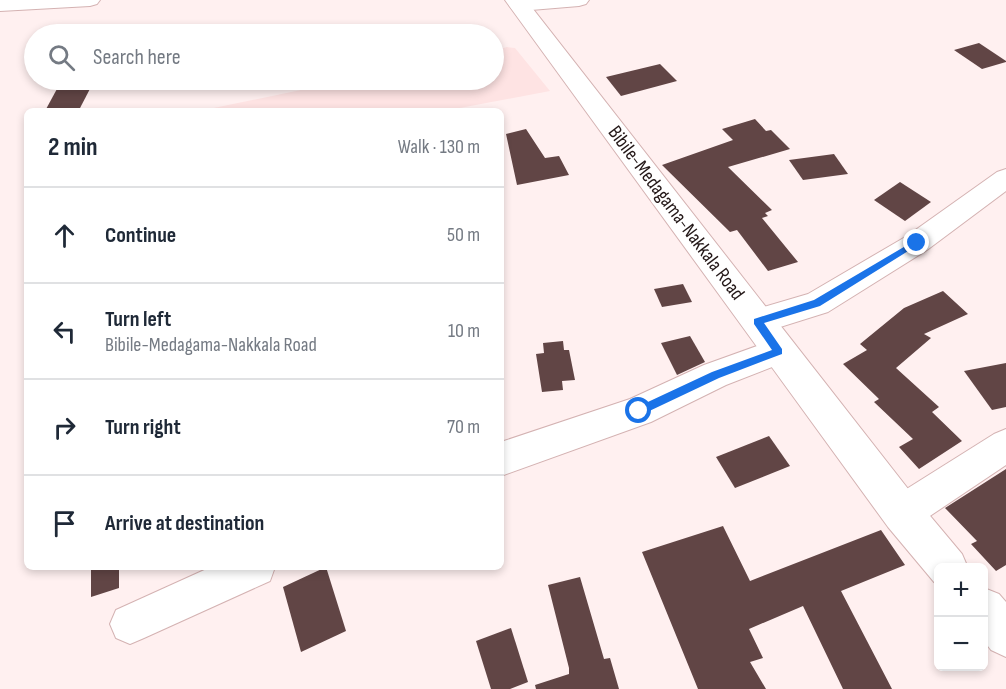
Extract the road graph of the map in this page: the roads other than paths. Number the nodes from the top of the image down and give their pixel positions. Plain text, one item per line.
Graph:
1 (90, 0) edge
2 (579, 0) edge
3 (517, 2) edge
4 (0, 5) edge
5 (1006, 178) edge
6 (758, 321) junction
7 (779, 351) junction
8 (1006, 445) edge
9 (504, 458) edge
10 (902, 513) junction
11 (945, 563) edge
12 (249, 570) edge
13 (988, 614) edge
14 (130, 624) dead end
15 (1006, 635) edge

1 - 4 street
2 - 3 street
3 - 6 main road, Bibile-Medagama-Nakkala Road
5 - 6 street
6 - 7 main road, Bibile-Medagama-Nakkala Road
7 - 9 street
7 - 10 main road, Bibile-Medagama-Nakkala Road
8 - 10 street
10 - 11 main road, Bibile-Medagama-Nakkala Road
12 - 14 street
13 - 15 main road

